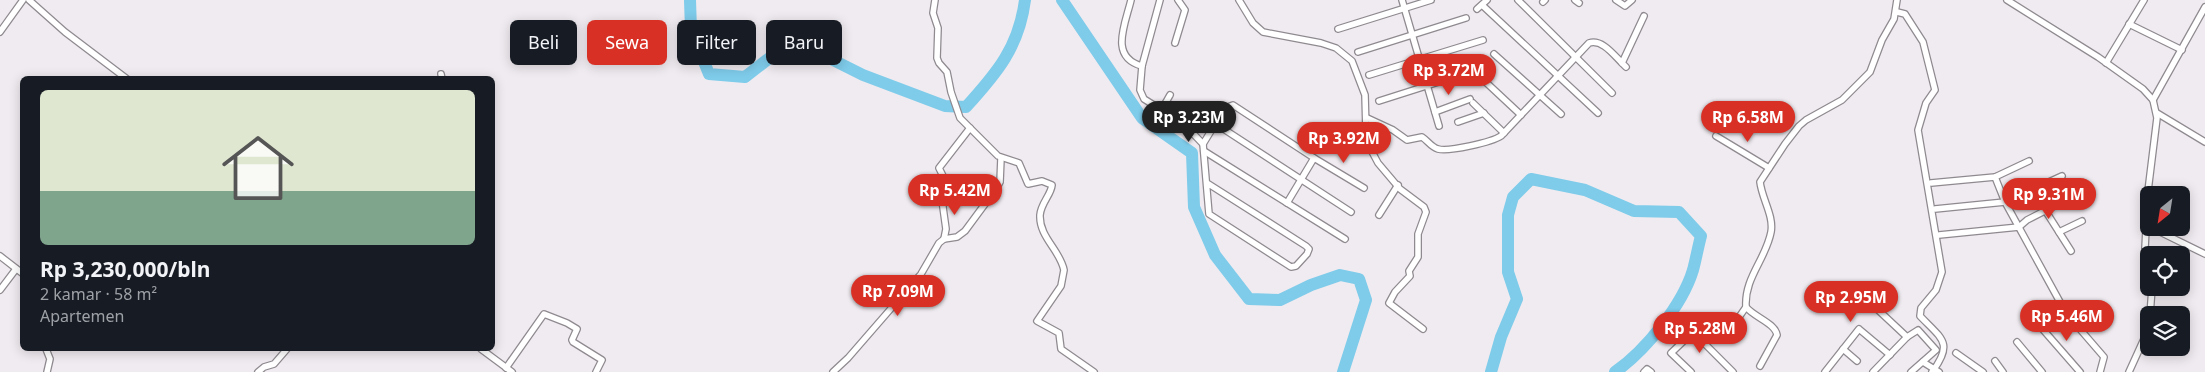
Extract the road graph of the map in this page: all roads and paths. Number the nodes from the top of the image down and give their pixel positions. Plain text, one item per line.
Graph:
1 (23, 0) edge
2 (29, 0) edge
3 (935, 0) edge
4 (1131, 0) edge
5 (1160, 0) edge
6 (1178, 0) edge
7 (1239, 0) edge
8 (1402, 0) edge
9 (1432, 0) edge
10 (1487, 0) edge
11 (1518, 0) edge
12 (1616, 0) edge
13 (1632, 0) edge
14 (1897, 0) edge
15 (2007, 0) edge
16 (2144, 0) edge
17 (2205, 7) edge
18 (1405, 8) junction
19 (1897, 12) junction
20 (1644, 16) dead end
21 (1466, 18) dead end
22 (2129, 24) junction
23 (1338, 29) dead end
24 (0, 32) edge
25 (1412, 34) junction
26 (1483, 40) dead end
27 (1175, 43) dead end
28 (2182, 50) junction
29 (1358, 52) dead end
30 (1494, 54) dead end
31 (1575, 57) junction
32 (1420, 60) junction
33 (2106, 63) junction
34 (1142, 66) junction
35 (1476, 72) dead end
36 (1467, 73) dead end
37 (1369, 75) dead end
38 (123, 76) edge
39 (1557, 76) junction
40 (1427, 86) junction
41 (1612, 93) dead end
42 (1540, 94) junction
43 (1170, 95) dead end
44 (2153, 100) junction
45 (1380, 101) dead end
46 (1192, 109) dead end
47 (1162, 110) junction
48 (1435, 112) junction
49 (1484, 113) junction
50 (1598, 113) dead end
51 (2157, 113) junction
52 (1521, 114) junction
53 (1561, 114) dead end
54 (1367, 118) junction
55 (1458, 122) dead end
56 (1184, 124) junction
57 (1216, 124) junction
58 (1439, 126) dead end
59 (970, 128) junction
60 (1504, 133) junction
61 (1716, 136) dead end
62 (2205, 142) edge
63 (1204, 148) junction
64 (1001, 158) junction
65 (1314, 158) junction
66 (2028, 161) dead end
67 (1769, 168) junction
68 (2062, 176) dead end
69 (1995, 177) junction
70 (1300, 180) junction
71 (1207, 183) junction
72 (1930, 183) dead end
73 (1398, 186) junction
74 (2152, 186) edge
75 (1364, 188) dead end
76 (2070, 198) dead end
77 (1287, 202) junction
78 (2005, 202) junction
79 (1934, 209) dead end
80 (2046, 210) junction
81 (1351, 212) dead end
82 (1379, 215) dead end
83 (2082, 221) dead end
84 (2019, 228) junction
85 (2059, 232) junction
86 (1939, 236) dead end
87 (2169, 236) edge
88 (944, 239) junction
89 (1345, 239) dead end
90 (2071, 251) dead end
91 (2205, 254) edge
92 (0, 256) edge
93 (16, 268) junction
94 (20, 271) edge
95 (0, 290) edge
96 (1746, 307) junction
97 (1876, 308) dead end
98 (2040, 325) dead end
99 (1712, 328) dead end
100 (1422, 330) dead end
101 (1907, 337) junction
102 (2017, 342) dead end
103 (2140, 348) edge
104 (1843, 349) junction
105 (47, 351) edge
106 (285, 351) edge
107 (484, 351) edge
108 (1956, 353) dead end
109 (1890, 355) junction
110 (1857, 361) dead end
111 (1995, 361) dead end
112 (1923, 362) junction
113 (1760, 366) dead end
114 (506, 368) junction
115 (1827, 371) edge
116 (1935, 371) edge
117 (47, 372) edge
118 (258, 372) edge
119 (512, 372) edge
120 (596, 372) edge
121 (833, 372) edge
122 (1094, 372) edge
123 (1644, 372) edge
124 (1651, 372) edge
125 (1691, 372) edge
126 (1733, 372) edge
127 (1873, 372) edge
128 (1911, 372) edge
129 (1983, 372) edge
130 (2004, 372) edge
131 (2042, 372) edge
132 (2080, 372) edge
133 (2100, 372) edge
134 (2129, 372) edge

1 - 24 street
2 - 38 street
3 - 59 street
4 - 34 street
5 - 34 street
6 - 27 street
7 - 54 street
8 - 18 street
9 - 18 street
10 - 39 street
11 - 31 street
12 - 13 street
14 - 19 street
15 - 33 street
16 - 22 street
17 - 28 street
18 - 23 street
18 - 25 street
19 - 67 street
19 - 116 street
20 - 31 street
21 - 25 street
22 - 28 street
22 - 33 street
25 - 29 street
25 - 32 street
26 - 32 street
28 - 44 street
30 - 42 street
31 - 39 street
31 - 41 street
32 - 37 street
32 - 40 street
33 - 44 street
34 - 47 street
35 - 52 street
36 - 40 street
39 - 42 street
39 - 50 street
40 - 45 street
40 - 48 street
42 - 52 street
42 - 53 street
43 - 47 street
44 - 51 street
46 - 56 street
47 - 56 street
48 - 49 street
48 - 58 street
49 - 55 street
49 - 60 street
51 - 62 street
51 - 74 street
52 - 60 street
54 - 60 street
54 - 73 street
56 - 63 street
57 - 63 street
57 - 65 street
57 - 70 street
59 - 64 street
59 - 88 street
61 - 67 street
63 - 71 street
63 - 77 street
64 - 88 street
64 - 122 street
65 - 70 street
65 - 75 street
66 - 69 street
67 - 96 street
68 - 78 street
69 - 72 street
69 - 78 street
70 - 77 street
70 - 81 street
71 - 71 street
73 - 82 street
73 - 100 street
76 - 80 street
77 - 89 street
78 - 79 street
78 - 84 street
80 - 84 street
80 - 85 street
83 - 85 street
84 - 86 street
84 - 133 street
85 - 90 street
87 - 91 street
88 - 121 street
92 - 93 street
93 - 94 street
93 - 95 street
96 - 99 street
96 - 113 street
97 - 101 street
98 - 132 street
101 - 109 street
101 - 112 street
102 - 131 street
103 - 134 street
104 - 109 street
104 - 110 street
104 - 115 street
105 - 117 street
106 - 118 street
107 - 114 street
108 - 129 street
109 - 127 street
111 - 130 street
112 - 116 street
112 - 128 street
114 - 119 street
114 - 120 street
123 - 124 street
125 - 126 street

